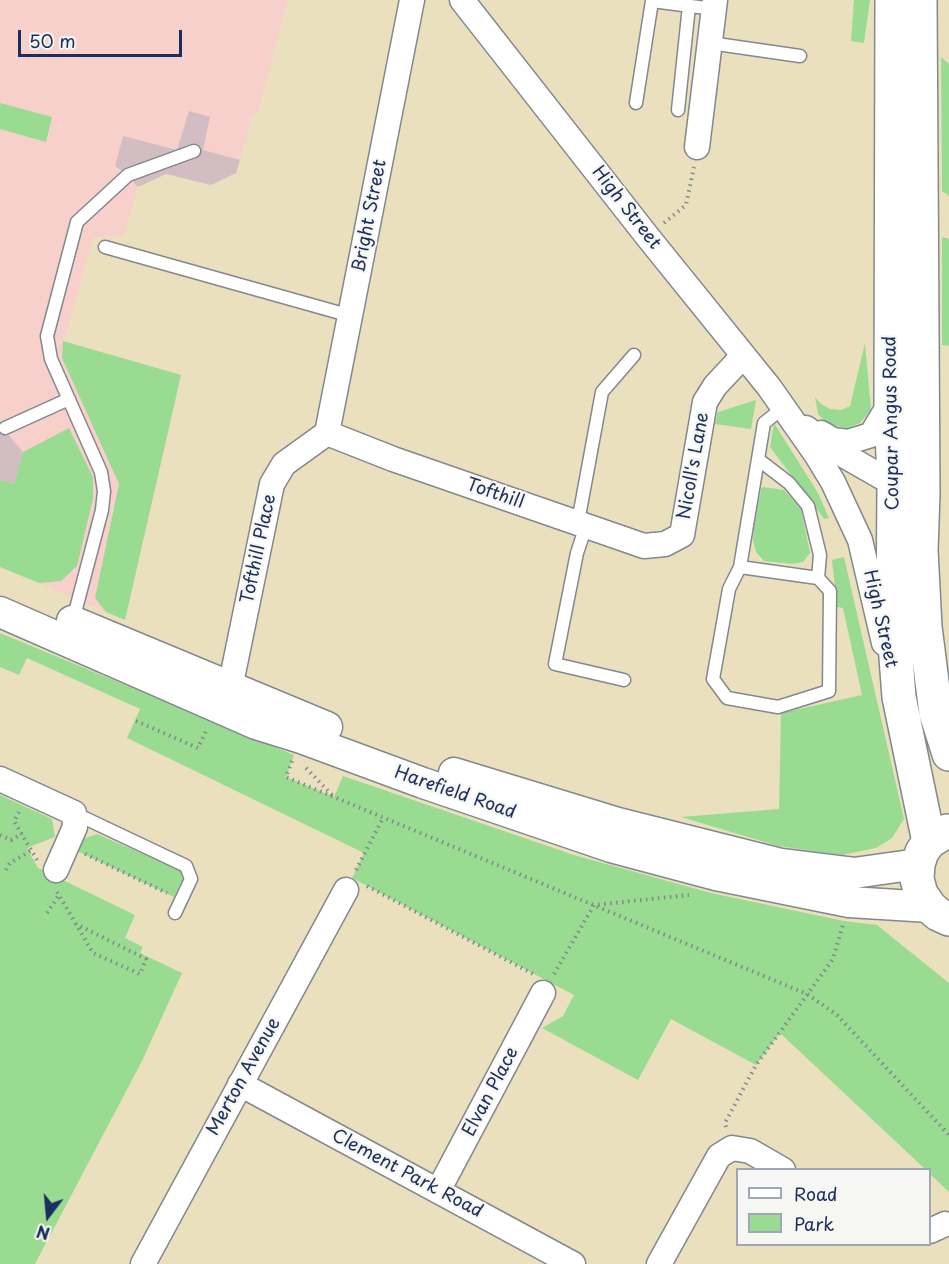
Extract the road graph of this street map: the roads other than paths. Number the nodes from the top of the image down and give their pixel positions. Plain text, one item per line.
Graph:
1 (412, 0) edge
2 (462, 0) edge
3 (892, 0) edge
4 (920, 0) edge
5 (715, 5) edge
6 (689, 6) junction
7 (710, 43) junction
8 (800, 56) dead end
9 (636, 103) dead end
10 (678, 110) dead end
11 (697, 147) road end
12 (194, 151) dead end
13 (105, 247) dead end
14 (351, 316) junction
15 (634, 355) dead end
16 (743, 356) junction
17 (69, 399) junction
18 (891, 402) junction
19 (787, 412) junction
20 (5, 428) dead end
21 (327, 433) junction
22 (759, 460) junction
23 (908, 489) junction
24 (582, 524) junction
25 (666, 544) joint
26 (740, 567) junction
27 (818, 578) junction
28 (0, 591) edge
29 (0, 612) edge
30 (73, 622) junction
31 (624, 680) dead end
32 (223, 698) junction
33 (899, 698) junction
34 (949, 754) edge
35 (0, 779) edge
36 (74, 813) junction
37 (932, 845) edge
38 (56, 870) dead end
39 (349, 884) road end
40 (175, 913) dead end
41 (944, 917) edge
42 (546, 988) road end
43 (240, 1084) junction
44 (780, 1168) edge
45 (438, 1191) junction
46 (143, 1264) edge
47 (573, 1264) edge
48 (659, 1264) edge

1 - 14 street, Bright Street
2 - 16 street, High Street
3 - 18 main road, Coupar Angus Road
4 - 23 main road, Coupar Angus Road
5 - 6 lane
5 - 7 street
6 - 9 lane
6 - 10 lane
7 - 8 lane
7 - 11 street
12 - 17 lane
13 - 14 lane
14 - 21 street, Bright Street
15 - 24 lane
16 - 19 street, High Street
16 - 25 street, Nicoll's Lane
17 - 20 lane
17 - 30 lane
18 - 19 street, High Street
18 - 23 main road, Coupar Angus Road
19 - 22 lane
19 - 23 street, High Street
19 - 33 street, High Street
21 - 24 street, Tofthill
21 - 32 street, Tofthill Place
22 - 26 lane
22 - 27 lane
23 - 33 main road, Coupar Angus Road
23 - 34 main road, Coupar Angus Road
24 - 25 street, Tofthill
24 - 31 lane
26 - 27 lane
26 - 27 lane
28 - 30 street, Harefield Road
29 - 32 street, Harefield Road
30 - 32 street, Harefield Road
32 - 37 street, Harefield Road
32 - 41 street, Harefield Road
33 - 37 main road, Coupar Angus Road
35 - 36 street
36 - 38 street
36 - 40 lane
37 - 41 main road, Coupar Angus Road
39 - 43 street, Merton Avenue
42 - 45 street, Elvan Place
43 - 45 street, Clement Park Road
43 - 46 street, Merton Avenue
44 - 48 street
45 - 47 street, Clement Park Road

